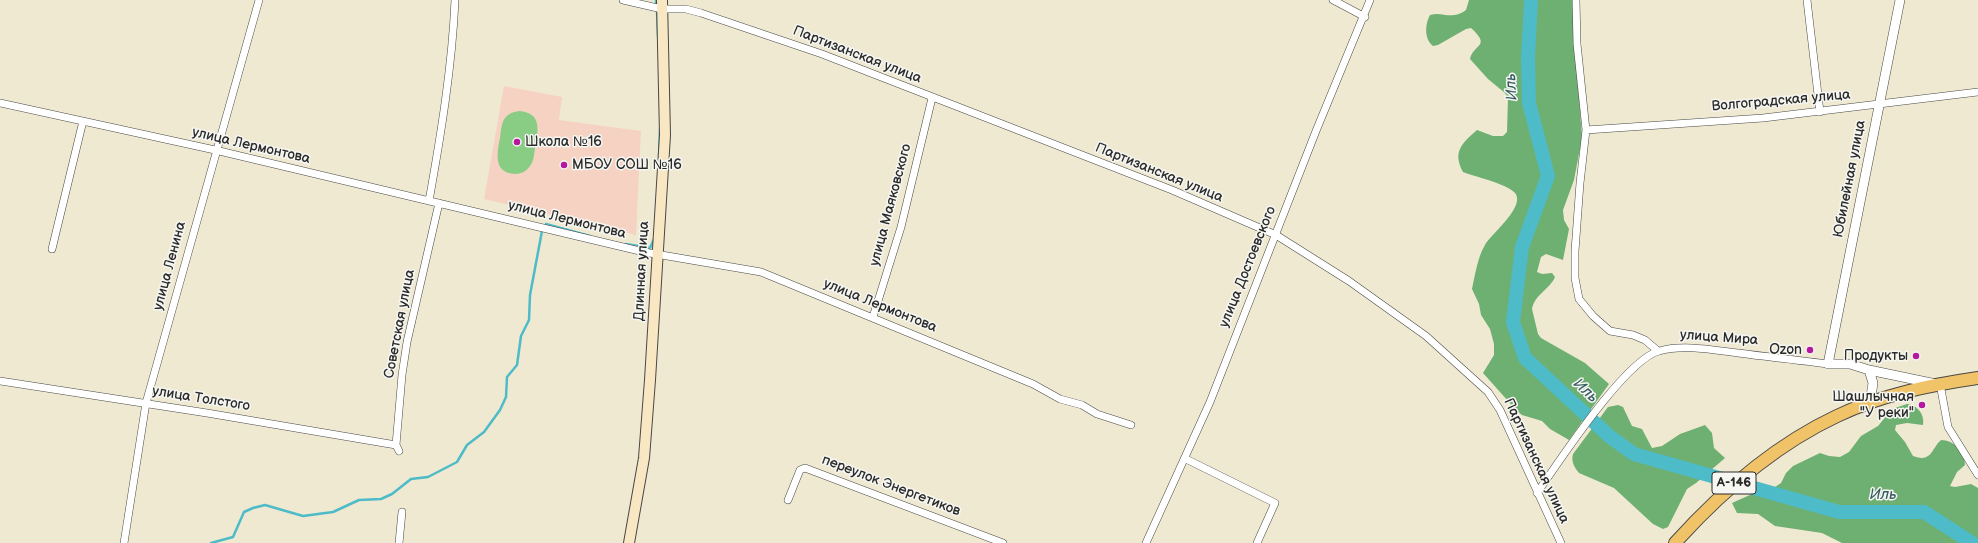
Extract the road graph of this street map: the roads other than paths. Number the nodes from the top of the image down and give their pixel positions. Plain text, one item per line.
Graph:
1 (259, 0) edge
2 (455, 0) edge
3 (622, 0) edge
4 (1333, 0) edge
5 (1370, 0) edge
6 (1576, 0) edge
7 (1807, 0) edge
8 (1900, 0) edge
9 (662, 4) edge
10 (1365, 17) junction
11 (1978, 92) edge
12 (932, 98) junction
13 (0, 103) edge
14 (1880, 104) junction
15 (1820, 112) junction
16 (83, 121) junction
17 (1586, 130) junction
18 (215, 150) junction
19 (429, 201) junction
20 (439, 203) junction
21 (1276, 235) junction
22 (52, 249) dead end
23 (657, 254) junction
24 (873, 317) junction
25 (1658, 351) junction
26 (1828, 364) junction
27 (1869, 370) junction
28 (1978, 378) edge
29 (0, 381) edge
30 (1940, 384) junction
31 (146, 403) junction
32 (1870, 403) junction
33 (1131, 425) dead end
34 (398, 448) joint
35 (1186, 459) junction
36 (1978, 475) edge
37 (1537, 493) junction
38 (788, 500) dead end
39 (402, 512) dead end
40 (1679, 539) edge
41 (124, 543) edge
42 (399, 543) edge
43 (629, 543) edge
44 (1003, 543) edge
45 (1146, 543) edge
46 (1257, 543) edge
47 (1561, 543) edge

1 - 18 street, улица Ленина
2 - 19 street
3 - 9 street, Партизанская улица
4 - 10 street
5 - 10 street, улица Достоевского
6 - 17 street
7 - 15 street
8 - 14 street, Юбилейная улица
9 - 12 street, Партизанская улица
9 - 23 main road, Длинная улица
10 - 21 street, улица Достоевского
11 - 14 street, Волгоградская улица
12 - 21 street, Партизанская улица
12 - 24 street, улица Маяковского
13 - 16 street, улица Лермонтова
14 - 15 street, Волгоградская улица
14 - 26 street, Юбилейная улица
15 - 17 street, Волгоградская улица
16 - 18 street, улица Лермонтова
16 - 22 street
17 - 25 street
18 - 19 street, улица Лермонтова
18 - 31 street, улица Ленина
19 - 20 street, улица Лермонтова
20 - 23 street, улица Лермонтова
20 - 34 street, Советская улица
21 - 35 street, улица Достоевского
21 - 37 street, Партизанская улица
23 - 24 street, улица Лермонтова
23 - 43 main road, Длинная улица
24 - 33 street, улица Лермонтова
25 - 26 street, улица Мира
25 - 37 street, улица Мира
26 - 27 street, улица Мира
27 - 30 street, улица Мира
27 - 32 street
28 - 30 highway, улица Мира / А-146
29 - 31 street, улица Толстого
30 - 32 highway, улица Мира / А-146
30 - 36 street
31 - 34 street, улица Толстого
31 - 41 street, улица Ленина
32 - 40 highway, улица Мира / А-146
35 - 45 street, улица Достоевского
35 - 46 street
37 - 47 street, Партизанская улица
38 - 44 street, переулок Энергетиков
39 - 42 street

